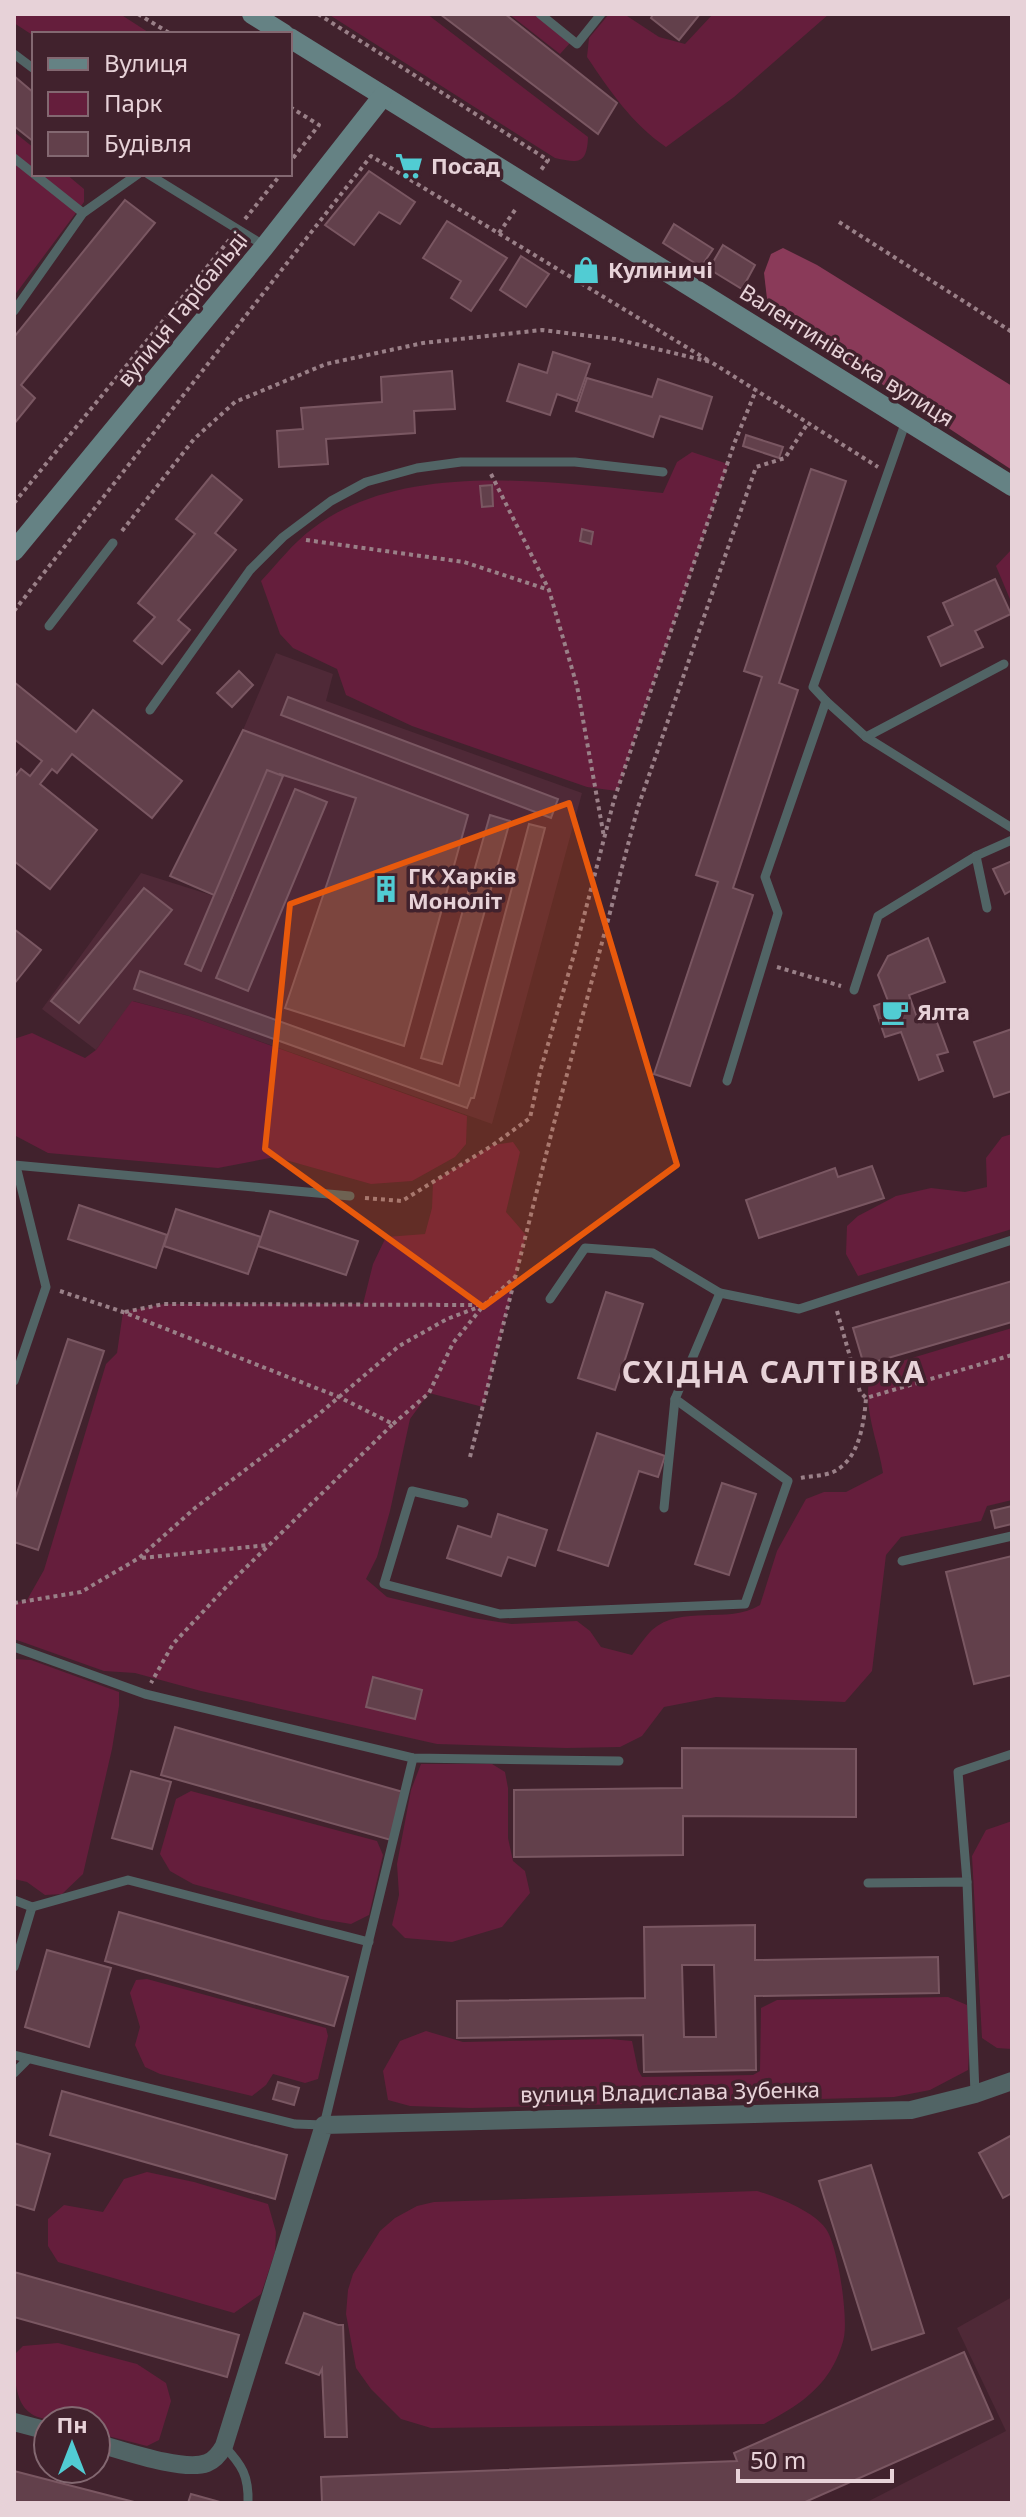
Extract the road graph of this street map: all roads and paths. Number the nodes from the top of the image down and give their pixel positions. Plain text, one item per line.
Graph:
1 (138, 14) edge
2 (252, 14) edge
3 (318, 14) edge
4 (540, 14) edge
5 (601, 14) edge
6 (168, 32) edge
7 (281, 32) edge
8 (292, 39) edge
9 (14, 54) edge
10 (32, 68) edge
11 (383, 96) junction
12 (292, 108) edge
13 (14, 158) edge
14 (292, 159) edge
15 (541, 170) dead end
16 (32, 172) edge
17 (37, 176) edge
18 (135, 176) edge
19 (151, 176) edge
20 (279, 176) edge
21 (515, 210) dead end
22 (83, 213) junction
23 (839, 222) dead end
24 (238, 228) junction
25 (499, 233) junction
26 (265, 246) junction
27 (14, 311) edge
28 (1012, 332) edge
29 (711, 362) junction
30 (756, 390) junction
31 (906, 421) junction
32 (808, 423) junction
33 (485, 462) junction
34 (663, 472) dead end
35 (888, 474) junction
36 (1012, 486) edge
37 (14, 503) edge
38 (283, 537) junction
39 (113, 543) joint
40 (14, 551) edge
41 (549, 590) junction
42 (14, 611) edge
43 (49, 626) dead end
44 (1004, 664) dead end
45 (826, 701) junction
46 (150, 710) dead end
47 (866, 737) junction
48 (1012, 828) edge
49 (604, 839) junction
50 (1012, 840) edge
51 (976, 856) junction
52 (987, 908) dead end
53 (763, 963) junction
54 (854, 990) joint
55 (727, 1081) dead end
56 (15, 1165) edge
57 (350, 1196) joint
58 (1012, 1240) edge
59 (516, 1276) junction
60 (46, 1287) junction
61 (720, 1293) junction
62 (833, 1298) junction
63 (550, 1299) dead end
64 (484, 1305) junction
65 (123, 1312) junction
66 (1012, 1355) edge
67 (14, 1381) edge
68 (339, 1397) junction
69 (866, 1398) junction
70 (675, 1399) junction
71 (393, 1424) junction
72 (470, 1457) dead end
73 (788, 1481) junction
74 (464, 1503) dead end
75 (664, 1508) dead end
76 (1012, 1536) edge
77 (268, 1545) junction
78 (139, 1558) junction
79 (902, 1561) dead end
80 (14, 1603) edge
81 (14, 1647) edge
82 (145, 1694) junction
83 (1012, 1754) edge
84 (413, 1758) junction
85 (619, 1761) dead end
86 (967, 1882) junction
87 (868, 1883) dead end
88 (14, 1900) edge
89 (32, 1907) junction
90 (369, 1942) junction
91 (14, 1967) edge
92 (14, 2055) edge
93 (28, 2059) junction
94 (14, 2073) edge
95 (1012, 2081) edge
96 (975, 2094) junction
97 (324, 2125) junction
98 (224, 2446) junction
99 (112, 2447) edge
100 (248, 2503) edge

1 - 6 path
2 - 7 street
3 - 15 path
4 - 5 lane
8 - 11 street, Валентинівська вулиця
9 - 10 lane
11 - 26 street, вулиця Гарібальді
11 - 31 street, Валентинівська вулиця
12 - 14 path
13 - 16 lane
17 - 22 lane
18 - 22 lane
19 - 24 lane
20 - 24 path
21 - 25 path
22 - 27 lane
23 - 28 path
24 - 26 lane
24 - 37 path
25 - 29 path
25 - 42 path
26 - 40 street, вулиця Гарібальді
29 - 30 path
29 - 39 path
30 - 32 path
30 - 49 path
31 - 35 lane
31 - 36 street, Валентинівська вулиця
32 - 35 path
32 - 59 path
33 - 34 lane
33 - 38 lane
33 - 41 path
35 - 45 lane
38 - 41 path
38 - 46 lane
39 - 43 lane
41 - 49 path
44 - 47 lane
45 - 47 lane
45 - 53 lane
47 - 48 lane
49 - 57 path
50 - 51 lane
51 - 52 lane
51 - 54 lane
53 - 54 path
53 - 55 lane
56 - 57 lane
56 - 60 lane
58 - 62 lane
59 - 64 path
59 - 72 path
60 - 65 path
60 - 67 lane
61 - 62 lane
61 - 63 lane
61 - 70 lane
62 - 69 path
64 - 65 path
64 - 68 path
64 - 71 path
65 - 68 path
66 - 69 path
68 - 71 path
68 - 78 path
69 - 73 path
70 - 73 lane
70 - 75 lane
71 - 77 path
73 - 74 lane
76 - 79 lane
77 - 78 path
77 - 82 path
78 - 80 path
81 - 82 lane
82 - 84 lane
83 - 86 lane
84 - 85 lane
84 - 90 lane
86 - 87 lane
86 - 96 lane
88 - 89 lane
89 - 90 lane
89 - 91 lane
90 - 97 lane
92 - 93 lane
93 - 94 lane
93 - 97 lane
95 - 96 street, вулиця Владислава Зубенка
96 - 97 street, вулиця Владислава Зубенка
97 - 98 street
98 - 99 street
98 - 100 lane

